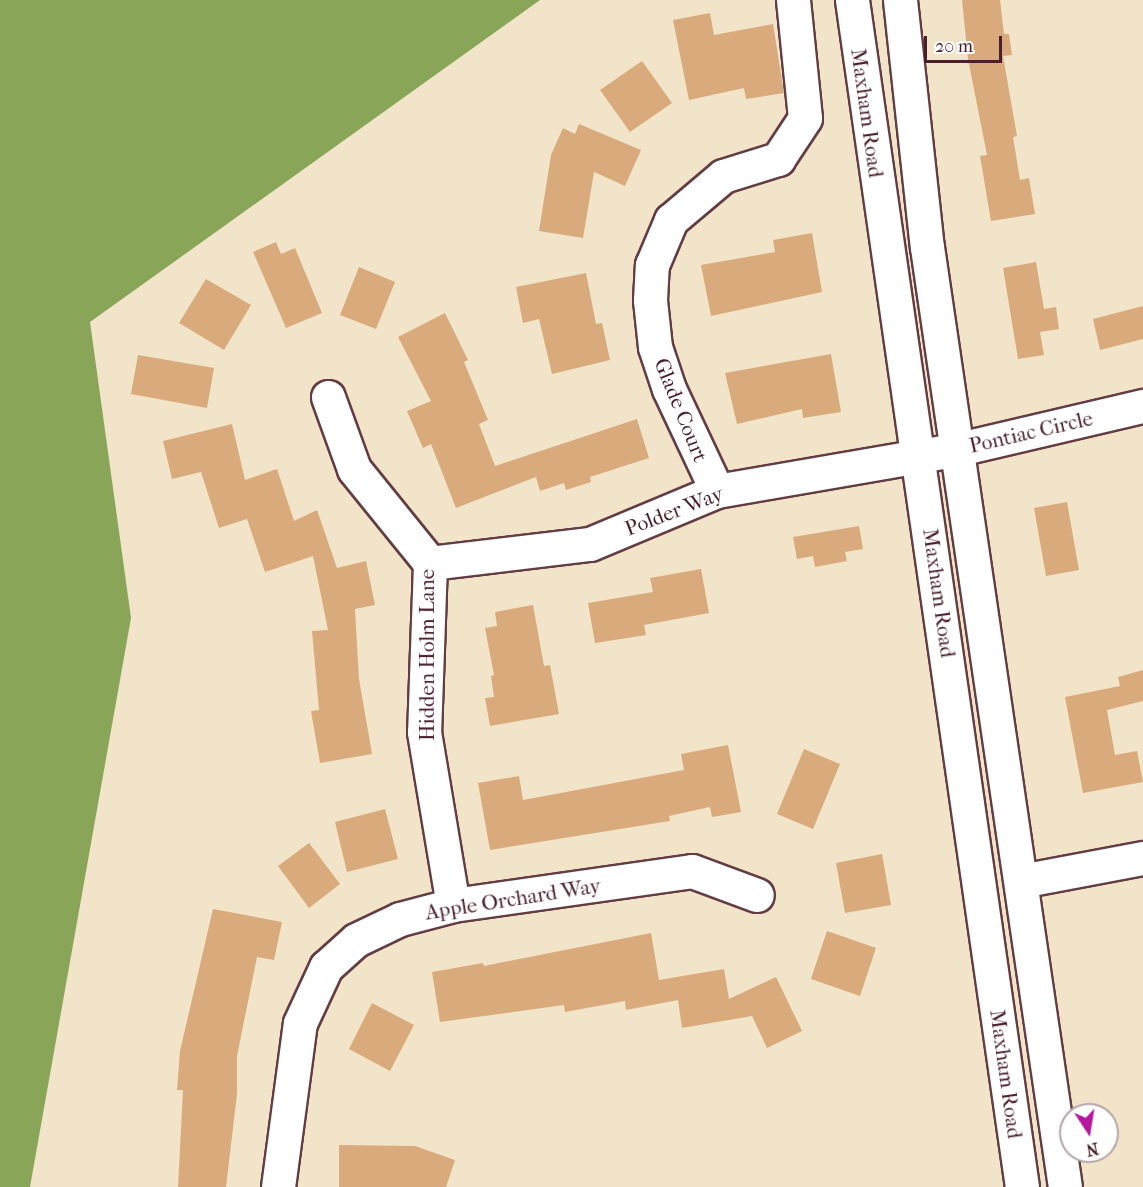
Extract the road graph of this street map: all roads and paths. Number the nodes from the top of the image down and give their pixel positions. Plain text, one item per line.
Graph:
1 (793, 0) edge
2 (852, 0) edge
3 (900, 0) edge
4 (328, 397) dead end
5 (1143, 406) edge
6 (959, 449) junction
7 (919, 457) junction
8 (717, 490) junction
9 (429, 563) junction
10 (1143, 858) edge
11 (1021, 881) junction
12 (757, 895) dead end
13 (453, 905) junction
14 (278, 1187) edge
15 (1022, 1187) edge
16 (1065, 1187) edge

1 - 8 street, Glade Court
2 - 7 street, Maxham Road
3 - 6 street, Maxham Road
4 - 9 street, Hidden Holm Lane
5 - 6 street, Pontiac Circle
6 - 7 street, Pontiac Circle
6 - 11 street, Maxham Road
7 - 8 street, Polder Way
7 - 15 street, Maxham Road
8 - 9 street, Polder Way
9 - 13 street, Hidden Holm Lane
10 - 11 street
11 - 16 street, Maxham Road
12 - 13 street, Apple Orchard Way
13 - 14 street, Apple Orchard Way

